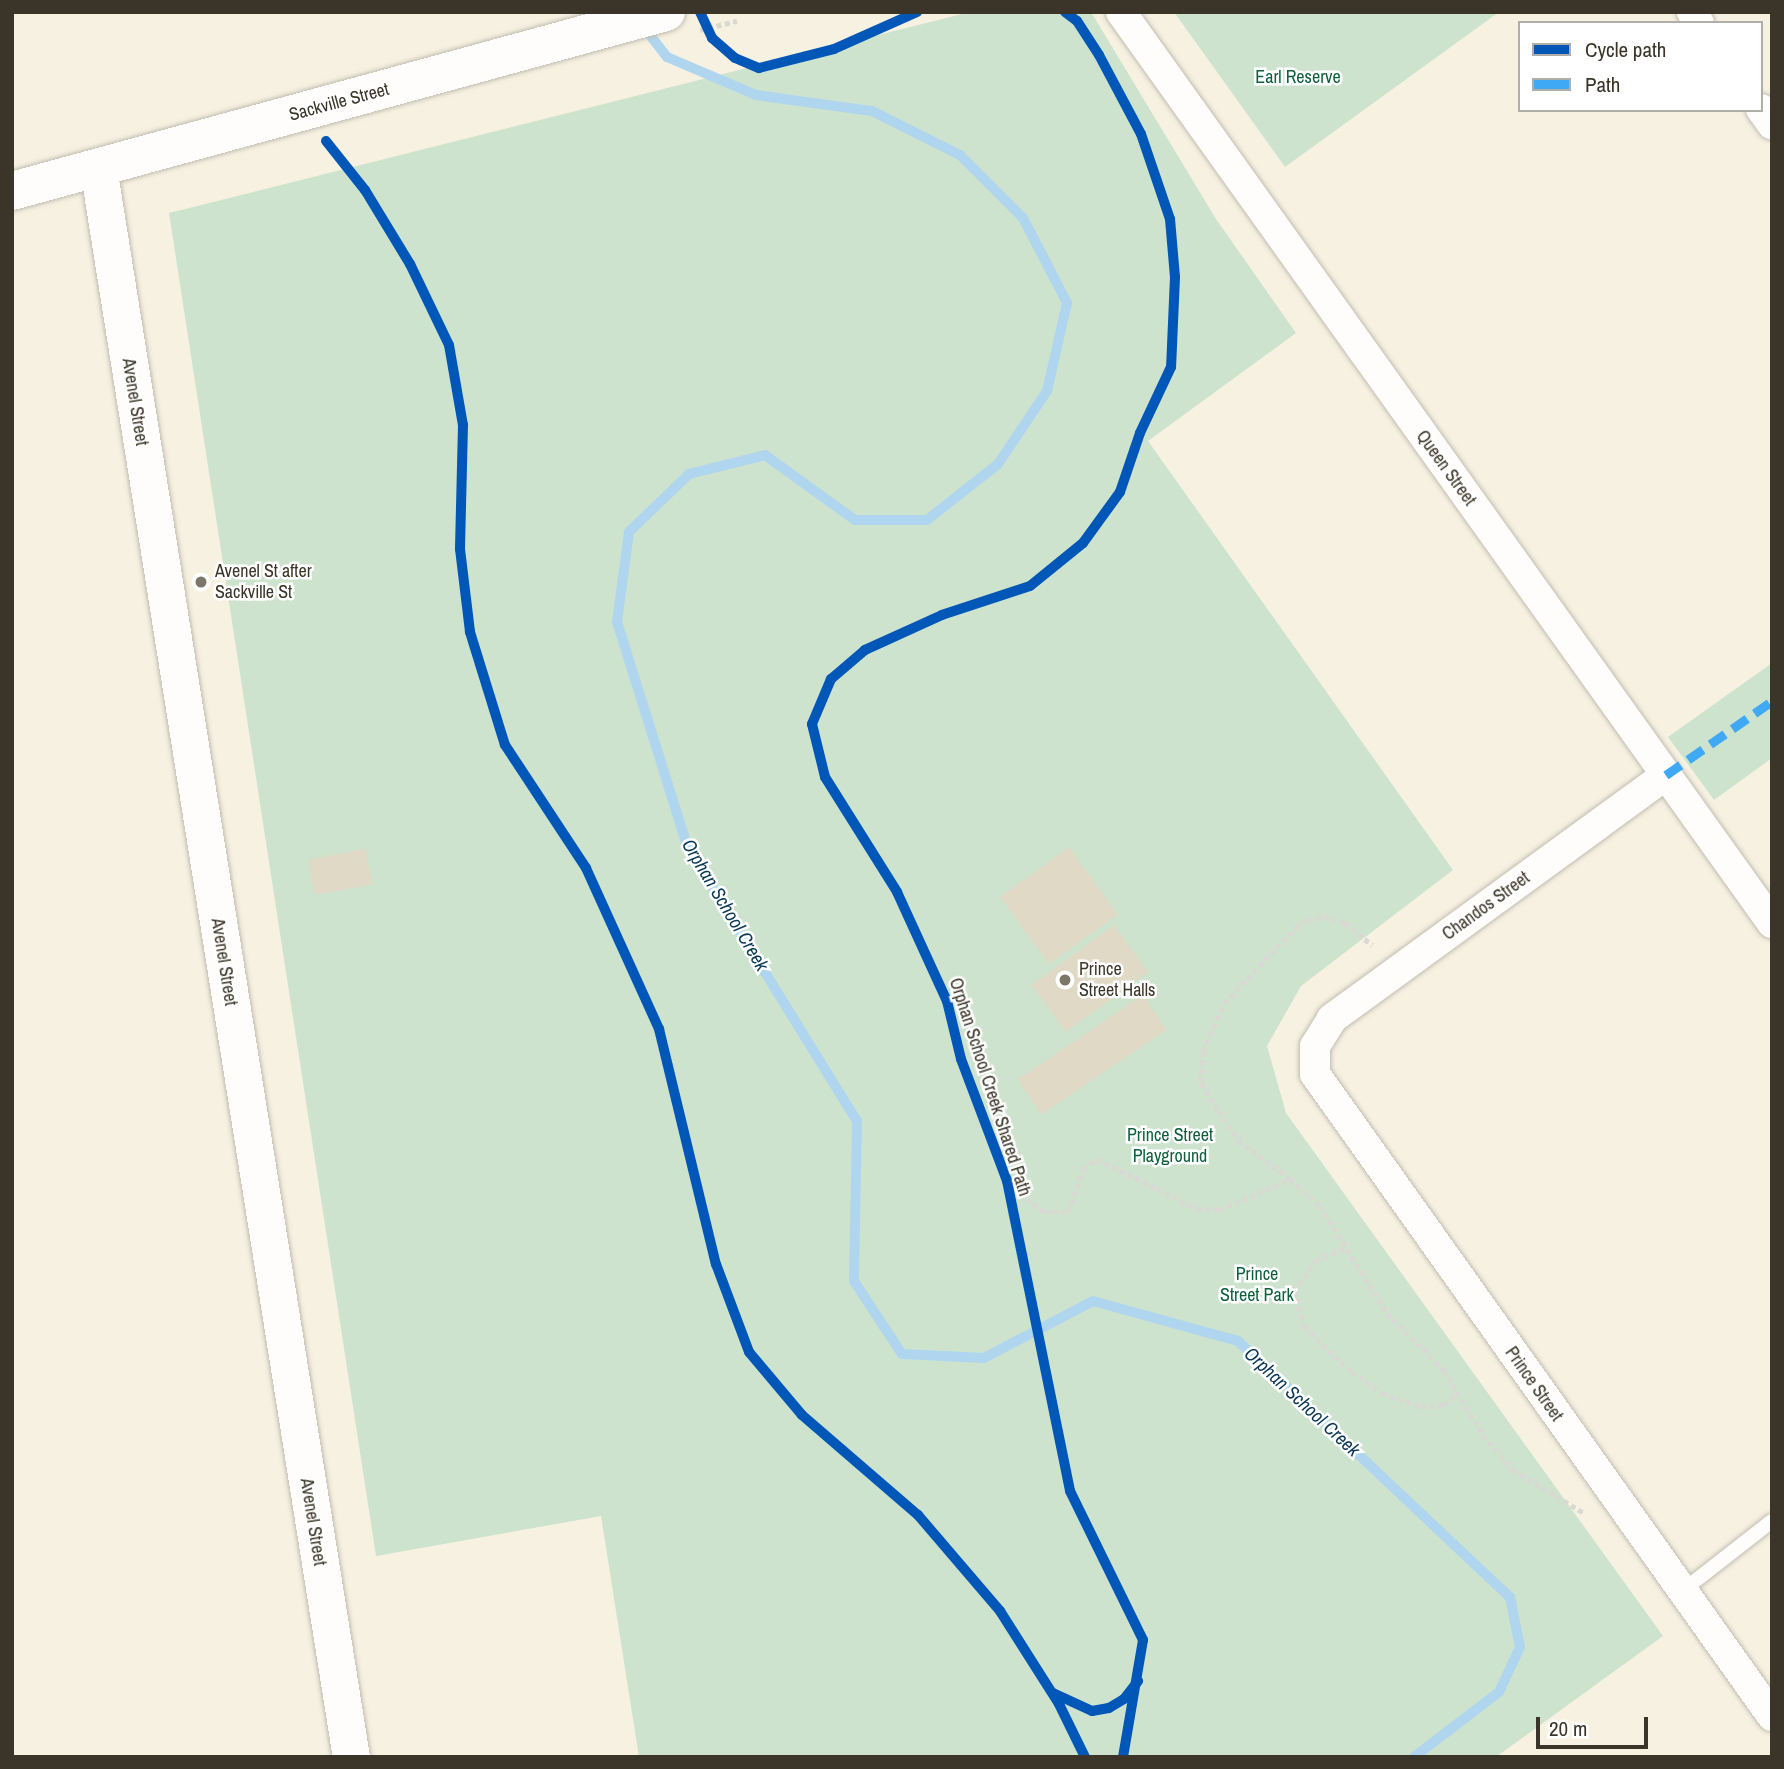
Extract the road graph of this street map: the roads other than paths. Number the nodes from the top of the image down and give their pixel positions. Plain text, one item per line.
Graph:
1 (1121, 12) edge
2 (679, 22) edge
3 (97, 167) junction
4 (12, 191) edge
5 (1666, 775) junction
6 (1772, 923) edge
7 (1315, 1046) joint
8 (1772, 1521) edge
9 (1681, 1592) junction
10 (1772, 1716) edge
11 (351, 1757) edge

1 - 5 street, Queen Street
2 - 3 main road, Sackville Street
3 - 4 main road, Sackville Street
3 - 11 street, Avenel Street
5 - 6 street, Queen Street
5 - 7 street, Chandos Street
7 - 9 street, Prince Street
8 - 9 lane
9 - 10 street, Prince Street

